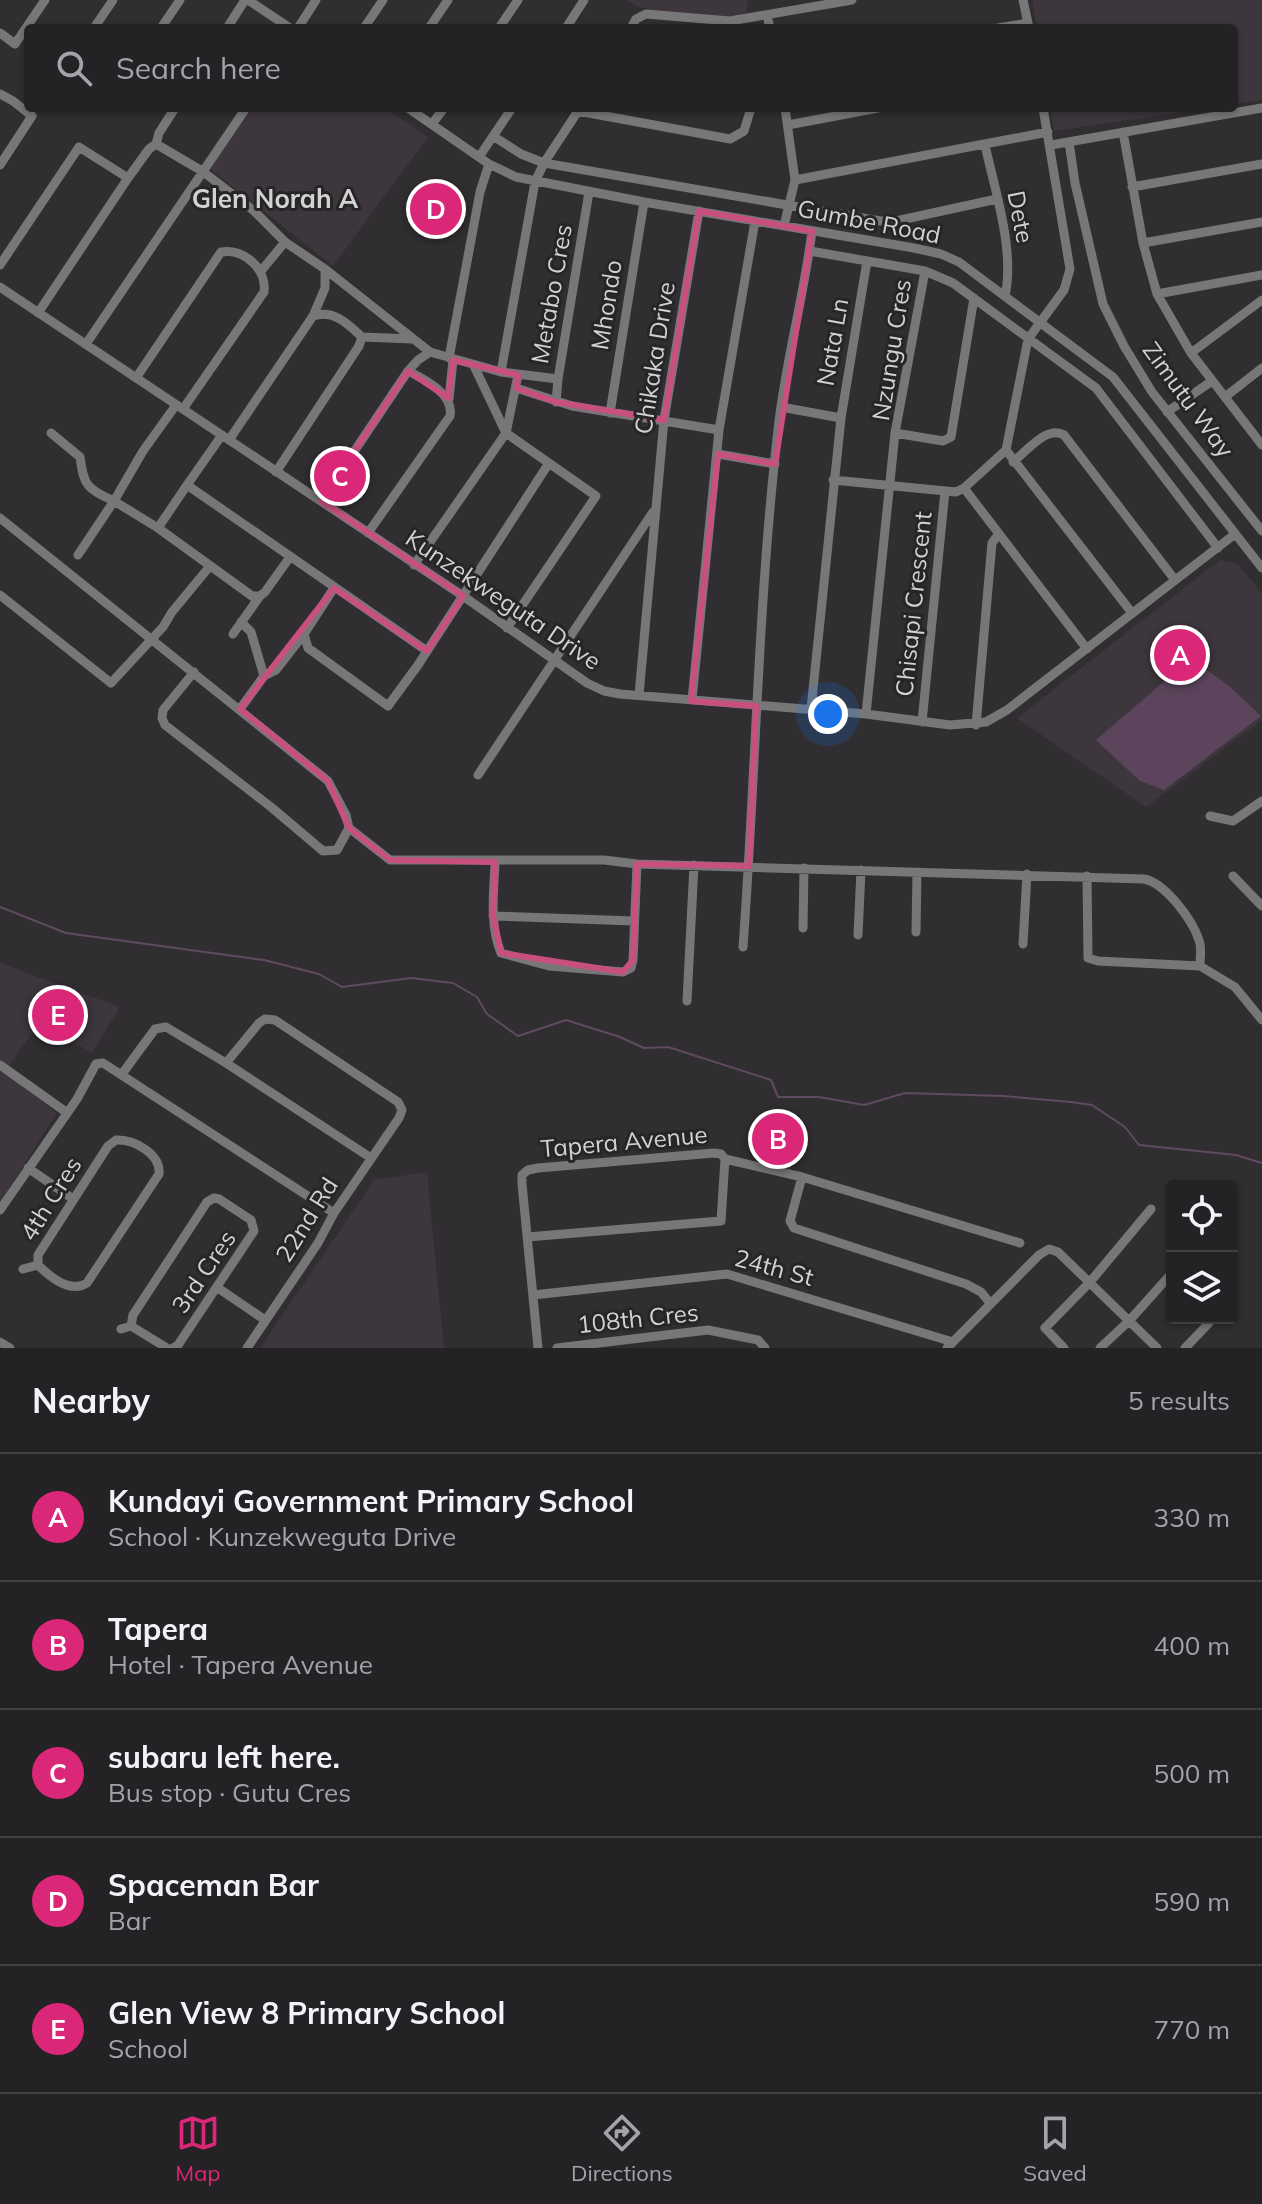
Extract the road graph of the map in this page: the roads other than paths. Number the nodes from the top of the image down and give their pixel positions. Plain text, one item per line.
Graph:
1 (45, 0) edge
2 (113, 0) edge
3 (180, 0) edge
4 (246, 0) edge
5 (316, 0) edge
6 (383, 0) edge
7 (448, 0) edge
8 (518, 0) edge
9 (584, 0) edge
10 (852, 0) edge
11 (1023, 0) edge
12 (767, 15) junction
13 (29, 24) edge
14 (97, 24) edge
15 (164, 24) edge
16 (230, 24) edge
17 (284, 24) edge
18 (301, 24) edge
19 (367, 24) edge
20 (432, 24) edge
21 (502, 24) edge
22 (569, 24) edge
23 (633, 24) edge
24 (769, 24) edge
25 (1028, 24) edge
26 (24, 31) edge
27 (0, 33) edge
28 (0, 94) edge
29 (1262, 108) edge
30 (24, 110) edge
31 (27, 112) edge
32 (172, 112) edge
33 (243, 112) edge
34 (414, 112) edge
35 (441, 112) edge
36 (509, 112) edge
37 (577, 112) edge
38 (594, 112) edge
39 (750, 112) edge
40 (786, 112) edge
41 (857, 112) edge
42 (1044, 112) edge
43 (432, 124) junction
44 (788, 125) junction
45 (1048, 132) junction
46 (1123, 132) junction
47 (493, 136) junction
48 (1069, 142) junction
49 (156, 144) junction
50 (985, 145) junction
51 (1051, 145) junction
52 (479, 157) junction
53 (544, 163) junction
54 (489, 164) junction
55 (1262, 164) edge
56 (0, 165) edge
57 (202, 171) junction
58 (128, 178) junction
59 (795, 180) junction
60 (535, 182) junction
61 (1132, 187) junction
62 (589, 192) junction
63 (997, 199) junction
64 (644, 202) junction
65 (789, 206) junction
66 (699, 211) junction
67 (755, 221) junction
68 (1262, 222) edge
69 (784, 226) junction
70 (812, 231) junction
71 (285, 242) junction
72 (1143, 243) junction
73 (810, 251) junction
74 (867, 261) junction
75 (0, 265) edge
76 (325, 269) junction
77 (261, 271) junction
78 (925, 271) junction
79 (1262, 275) edge
80 (0, 287) edge
81 (1157, 294) junction
82 (1005, 296) junction
83 (974, 298) junction
84 (1262, 300) edge
85 (38, 313) junction
86 (313, 316) junction
87 (1041, 324) junction
88 (362, 337) junction
89 (413, 339) junction
90 (1028, 339) junction
91 (86, 344) junction
92 (430, 352) junction
93 (1191, 353) junction
94 (451, 359) junction
95 (474, 366) junction
96 (1262, 368) edge
97 (408, 371) junction
98 (501, 372) junction
99 (518, 375) junction
100 (136, 378) junction
101 (558, 379) junction
102 (1212, 381) junction
103 (516, 388) junction
104 (1225, 397) junction
105 (449, 399) junction
106 (556, 402) junction
107 (179, 407) junction
108 (781, 407) junction
109 (1167, 412) junction
110 (610, 413) junction
111 (841, 418) junction
112 (664, 420) junction
113 (719, 430) junction
114 (51, 433) dead end
115 (506, 433) junction
116 (895, 433) junction
117 (226, 437) junction
118 (1261, 442) edge
119 (1006, 450) junction
120 (718, 454) junction
121 (1013, 462) junction
122 (549, 463) junction
123 (775, 464) junction
124 (276, 472) junction
125 (833, 480) junction
126 (187, 485) junction
127 (889, 485) junction
128 (964, 488) junction
129 (945, 491) junction
130 (114, 501) junction
131 (321, 501) junction
132 (653, 512) junction
133 (0, 518) edge
134 (158, 528) junction
135 (1262, 531) edge
136 (368, 533) junction
137 (1235, 534) junction
138 (998, 535) junction
139 (1218, 548) junction
140 (78, 555) dead end
141 (290, 557) junction
142 (414, 565) junction
143 (210, 566) junction
144 (1262, 568) edge
145 (1175, 580) junction
146 (334, 588) junction
147 (0, 595) edge
148 (260, 596) junction
149 (463, 596) junction
150 (1132, 613) junction
151 (241, 622) junction
152 (507, 628) junction
153 (233, 634) dead end
154 (304, 634) junction
155 (153, 639) junction
156 (1087, 649) junction
157 (427, 651) junction
158 (553, 659) junction
159 (194, 672) junction
160 (264, 676) junction
161 (639, 695) junction
162 (692, 700) junction
163 (756, 706) junction
164 (240, 709) junction
165 (811, 709) junction
166 (866, 714) junction
167 (922, 722) junction
168 (976, 725) junction
169 (478, 775) dead end
170 (1262, 801) edge
171 (1210, 816) dead end
172 (349, 828) junction
173 (495, 862) junction
174 (637, 864) junction
175 (694, 865) junction
176 (749, 866) junction
177 (804, 868) junction
178 (861, 870) junction
179 (917, 873) junction
180 (1027, 874) junction
181 (1087, 876) junction
182 (1233, 876) dead end
183 (1262, 906) edge
184 (493, 916) junction
185 (634, 921) junction
186 (803, 928) dead end
187 (916, 932) dead end
188 (858, 935) dead end
189 (1023, 944) dead end
190 (743, 947) dead end
191 (1200, 966) junction
192 (687, 1001) dead end
193 (1262, 1020) edge
194 (226, 1063) junction
195 (0, 1065) edge
196 (122, 1074) junction
197 (66, 1112) junction
198 (371, 1158) junction
199 (725, 1159) junction
200 (28, 1168) junction
201 (802, 1177) junction
202 (73, 1199) junction
203 (1151, 1209) dead end
204 (0, 1210) edge
205 (334, 1213) junction
206 (527, 1237) junction
207 (1020, 1243) dead end
208 (38, 1265) junction
209 (23, 1269) dead end
210 (1166, 1280) edge
211 (1090, 1282) junction
212 (218, 1288) junction
213 (533, 1295) junction
214 (990, 1303) junction
215 (265, 1320) junction
216 (1129, 1321) junction
217 (1208, 1324) edge
218 (0, 1342) edge
219 (950, 1345) edge
220 (10, 1348) edge
221 (167, 1348) edge
222 (173, 1348) edge
223 (247, 1348) edge
224 (538, 1348) edge
225 (557, 1348) edge
226 (765, 1348) edge
227 (1064, 1348) edge
228 (1100, 1348) edge
229 (1157, 1348) edge
230 (1185, 1348) edge

1 - 13 street
2 - 14 street
3 - 15 street
4 - 16 street
4 - 17 street
5 - 18 street
6 - 19 street
7 - 20 street
8 - 21 street
9 - 22 street
10 - 12 street
11 - 25 street
12 - 23 street
12 - 24 street
26 - 27 street
28 - 30 street
29 - 46 street
31 - 56 street
32 - 49 street
33 - 57 street
34 - 43 street, Gumbe Road
35 - 43 street
36 - 47 street
37 - 53 street
38 - 39 street
40 - 44 street
41 - 44 street
42 - 45 street
43 - 52 street, Gumbe Road
44 - 59 street
45 - 50 street
45 - 51 street
46 - 48 street
46 - 61 street
47 - 52 street
47 - 53 street
48 - 51 street
48 - 109 street, Zimutu Way
49 - 57 street
49 - 58 street
50 - 59 street
50 - 63 street, Dete
51 - 87 street
52 - 54 street, Gumbe Road
53 - 60 street
53 - 65 street
54 - 60 street, Gumbe Road
54 - 94 street
55 - 61 street
57 - 71 street
57 - 91 street
58 - 75 street
58 - 85 street
59 - 65 street
60 - 62 street, Gumbe Road
60 - 98 street
61 - 72 street
62 - 64 street, Gumbe Road
62 - 101 street, Metabo Cres
63 - 65 street
63 - 82 street, Dete
64 - 66 street, Gumbe Road
64 - 110 street, Mhondo
65 - 69 street
66 - 67 street, Gumbe Road
66 - 112 street, Chikaka Drive
67 - 69 street, Gumbe Road
67 - 113 street
68 - 72 street
69 - 70 street, Gumbe Road
70 - 73 street
70 - 82 street, Gumbe Road
71 - 76 street
71 - 77 street
72 - 81 street
73 - 74 street
73 - 108 street
74 - 78 street
74 - 111 street, Nata Ln
76 - 86 street
76 - 89 street
77 - 100 street
77 - 107 street
78 - 83 street
78 - 116 street, Nzungu Cres
79 - 81 street
80 - 85 street, Kunzekweguta Drive
81 - 93 street
82 - 87 street, Gumbe Road
83 - 90 street
83 - 116 street, Nzungu Cres
84 - 93 street
85 - 91 street, Kunzekweguta Drive
86 - 88 street
86 - 117 street
87 - 90 street
87 - 137 street, Gumbe Road
88 - 89 street
88 - 124 street
89 - 92 street
90 - 119 street
90 - 139 street
91 - 100 street, Kunzekweguta Drive
92 - 94 street
92 - 97 street
93 - 102 street
94 - 95 street
94 - 105 street
95 - 98 street
95 - 115 street
96 - 104 street
97 - 105 street
97 - 131 street
98 - 99 street
99 - 101 street
99 - 103 street
100 - 107 street, Kunzekweguta Drive
101 - 106 street, Metabo Cres
102 - 104 street
102 - 109 street
103 - 106 street
103 - 115 street
104 - 118 street
105 - 136 street
106 - 110 street
107 - 117 street, Kunzekweguta Drive
107 - 130 street
108 - 111 street, Nata Ln
108 - 123 street
109 - 135 street, Zimutu Way
110 - 112 street
111 - 125 street
112 - 113 street
112 - 132 street, Chikaka Drive
113 - 120 street
114 - 130 street
115 - 122 street
115 - 142 street
116 - 127 street
117 - 124 street, Kunzekweguta Drive
117 - 126 street
119 - 121 street
119 - 128 street
120 - 123 street
120 - 162 street
121 - 145 street
121 - 150 street
122 - 149 street
122 - 152 street
123 - 163 street
124 - 131 street, Kunzekweguta Drive
125 - 127 street
125 - 165 street
126 - 134 street
126 - 141 street
127 - 129 street
127 - 166 street
128 - 129 street
128 - 138 street
129 - 167 street, Chisapi Crescent
130 - 134 street
130 - 140 street
131 - 136 street, Kunzekweguta Drive
132 - 158 street, Chikaka Drive
132 - 161 street, Chikaka Drive
133 - 155 street
134 - 143 street
136 - 142 street, Kunzekweguta Drive
137 - 139 street
137 - 144 street, Gumbe Road
138 - 156 street
138 - 168 street
139 - 145 street
141 - 146 street
141 - 148 street
142 - 149 street, Kunzekweguta Drive
143 - 148 street
143 - 155 street
145 - 150 street
146 - 154 street
146 - 157 street
147 - 155 street
148 - 151 street
149 - 152 street, Kunzekweguta Drive
149 - 157 street
150 - 156 street
151 - 153 street
151 - 160 street
152 - 158 street, Kunzekweguta Drive
154 - 157 street
154 - 160 street
155 - 159 street
156 - 168 street
158 - 161 street, Kunzekweguta Drive
158 - 169 street, Chikaka Drive
159 - 164 street
159 - 172 street
160 - 164 street
161 - 162 street, Kunzekweguta Drive
162 - 163 street, Kunzekweguta Drive
163 - 165 street, Kunzekweguta Drive
163 - 176 street
164 - 172 street
165 - 166 street, Kunzekweguta Drive
166 - 167 street, Kunzekweguta Drive
167 - 168 street, Kunzekweguta Drive
170 - 171 street
172 - 173 street
173 - 174 street
173 - 184 street
174 - 175 street
174 - 185 street
175 - 176 street
175 - 192 street
176 - 177 street
176 - 190 street
177 - 178 street
177 - 186 street
178 - 179 street
178 - 188 street
179 - 180 street
179 - 187 street
180 - 181 street
180 - 189 street
181 - 191 street
181 - 191 street
182 - 183 street
184 - 185 street
184 - 185 street
191 - 193 street
194 - 196 street
194 - 198 street
194 - 198 street, 22nd Rd
195 - 197 street
196 - 197 street
196 - 205 street
197 - 200 street
198 - 205 street, 22nd Rd
199 - 201 street
199 - 206 street, Tapera Avenue
199 - 206 street, Tapera Avenue
200 - 202 street
200 - 204 street
201 - 207 street
201 - 214 street
202 - 208 street, 4th Cres
202 - 208 street, 4th Cres
203 - 211 street
205 - 215 street, 22nd Rd
206 - 213 street
208 - 209 street
210 - 216 street
211 - 214 street
211 - 216 street
211 - 227 street
212 - 215 street
212 - 221 street, 3rd Cres
212 - 222 street, 3rd Cres
213 - 219 street, 24th St
213 - 224 street
214 - 219 street
215 - 223 street, 22nd Rd
216 - 228 street
216 - 229 street
217 - 230 street
218 - 220 street
225 - 226 street, 108th Cres

